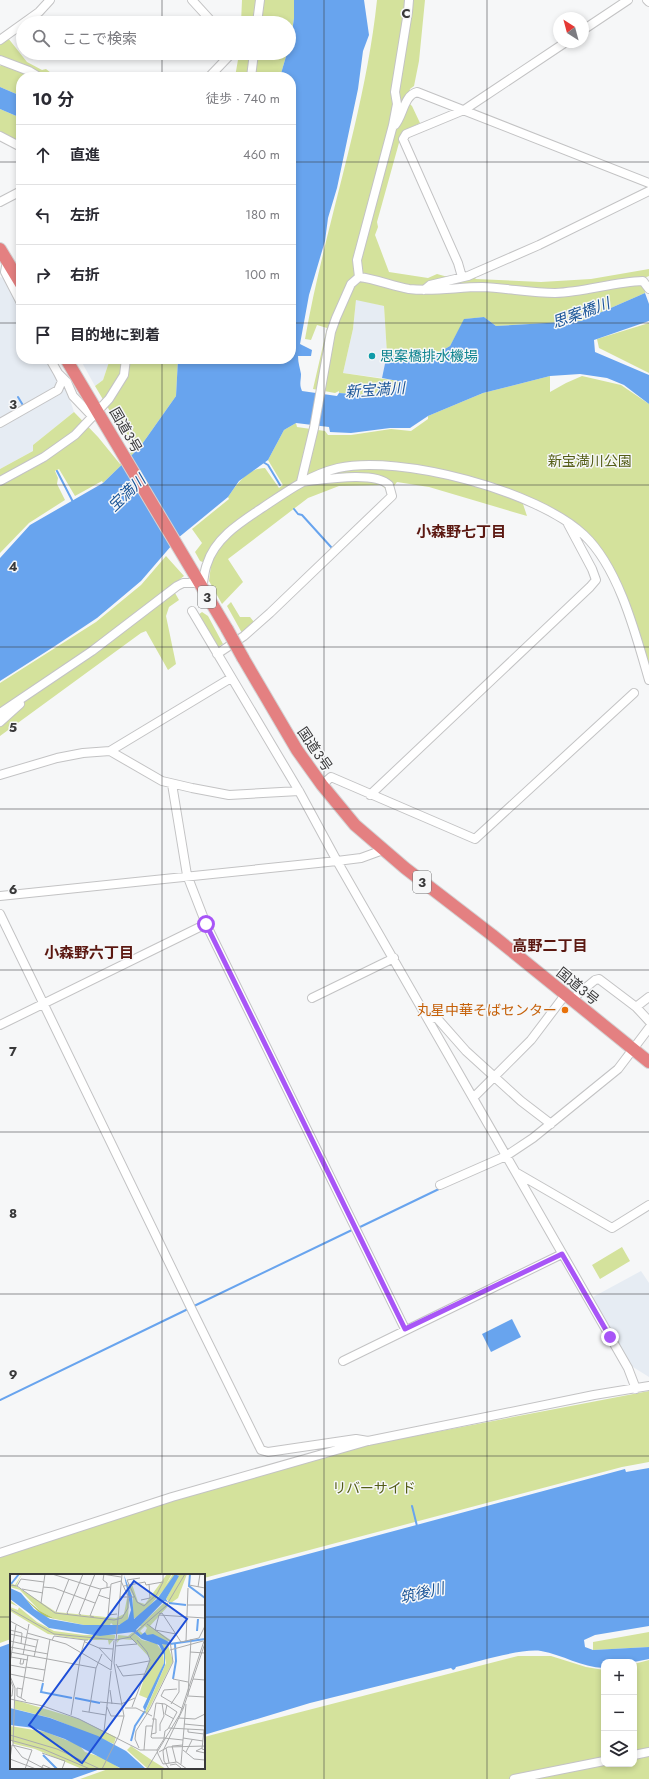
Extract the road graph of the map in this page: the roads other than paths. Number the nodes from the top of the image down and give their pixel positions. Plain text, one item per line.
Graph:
1 (50, 0) edge
2 (192, 0) edge
3 (260, 0) edge
4 (409, 0) edge
5 (628, 0) edge
6 (33, 16) edge
7 (207, 16) edge
8 (258, 16) edge
9 (589, 26) edge
10 (16, 29) edge
11 (0, 40) edge
12 (557, 48) edge
13 (0, 60) edge
14 (225, 60) edge
15 (253, 60) edge
16 (31, 72) edge
17 (213, 72) edge
18 (252, 72) edge
19 (464, 110) junction
20 (393, 125) junction
21 (0, 136) edge
22 (16, 144) edge
23 (649, 183) edge
24 (649, 191) edge
25 (16, 194) edge
26 (0, 202) edge
27 (0, 249) edge
28 (7, 260) junction
29 (16, 275) edge
30 (359, 277) junction
31 (462, 278) junction
32 (647, 283) edge
33 (423, 290) junction
34 (16, 293) edge
35 (53, 364) edge
36 (69, 364) edge
37 (125, 364) edge
38 (58, 373) junction
39 (96, 415) junction
40 (0, 423) edge
41 (0, 481) edge
42 (301, 482) junction
43 (567, 521) junction
44 (200, 586) junction
45 (192, 611) dead end
46 (217, 654) junction
47 (231, 678) junction
48 (649, 680) edge
49 (634, 693) dead end
50 (23, 698) junction
51 (0, 713) edge
52 (0, 722) edge
53 (110, 751) junction
54 (0, 775) edge
55 (172, 784) junction
56 (322, 785) junction
57 (299, 792) junction
58 (370, 795) junction
59 (383, 850) junction
60 (337, 861) junction
61 (187, 875) junction
62 (0, 896) edge
63 (0, 914) edge
64 (206, 924) junction
65 (394, 958) junction
66 (649, 997) edge
67 (312, 998) dead end
68 (568, 998) junction
69 (43, 1004) junction
70 (636, 1007) junction
71 (429, 1020) junction
72 (649, 1021) edge
73 (0, 1025) edge
74 (649, 1028) edge
75 (633, 1049) junction
76 (649, 1062) edge
77 (494, 1077) junction
78 (473, 1098) junction
79 (551, 1124) junction
80 (506, 1156) junction
81 (517, 1174) junction
82 (440, 1184) dead end
83 (649, 1205) edge
84 (562, 1254) junction
85 (405, 1329) junction
86 (342, 1361) dead end
87 (649, 1386) edge
88 (636, 1389) junction
89 (368, 1441) junction
90 (0, 1553) edge
91 (649, 1752) edge
92 (637, 1754) edge
93 (601, 1761) edge
94 (514, 1779) edge

1 - 6 street
2 - 7 street
3 - 8 street
4 - 20 street
5 - 9 street
10 - 11 street
12 - 19 street
13 - 16 street
14 - 17 street
15 - 18 street
19 - 20 street
19 - 23 street
19 - 31 street
20 - 30 street
21 - 22 street
24 - 31 street
25 - 26 street
27 - 28 highway
28 - 29 highway
28 - 34 street
30 - 33 street
30 - 42 street
31 - 33 street
32 - 33 street
35 - 38 street
36 - 39 highway, 国道3号 / 3
37 - 39 street
38 - 39 street
38 - 40 street
39 - 41 street
39 - 44 highway, 国道3号 / 3
42 - 43 street
42 - 44 street
42 - 46 street
43 - 48 street
43 - 58 street
44 - 50 street
44 - 56 highway, 国道3号 / 3, bridge
45 - 46 street
46 - 47 street
47 - 53 street
47 - 57 street
49 - 58 street
50 - 51 street
50 - 52 street
53 - 54 street
53 - 55 street
55 - 57 street
55 - 61 street
56 - 58 street
56 - 59 highway, 国道3号 / 3
57 - 60 street
59 - 60 street
59 - 68 highway, 国道3号 / 3
60 - 61 street
60 - 65 street
61 - 62 street
61 - 64 street
63 - 69 street
64 - 69 street
64 - 85 street
65 - 67 street
65 - 71 street
66 - 70 street
68 - 70 street
68 - 75 highway, 国道3号 / 3
68 - 77 street
69 - 73 street
69 - 89 street
70 - 72 street
71 - 77 street
71 - 78 street
74 - 75 street
75 - 76 highway, 国道3号 / 3
75 - 79 street
77 - 78 street
77 - 79 street
78 - 80 street
79 - 80 street
80 - 81 street
80 - 82 street
81 - 83 street
81 - 84 street
84 - 85 street
84 - 88 street
85 - 86 street
87 - 88 street
88 - 89 street
89 - 90 street
91 - 92 street
93 - 94 street

